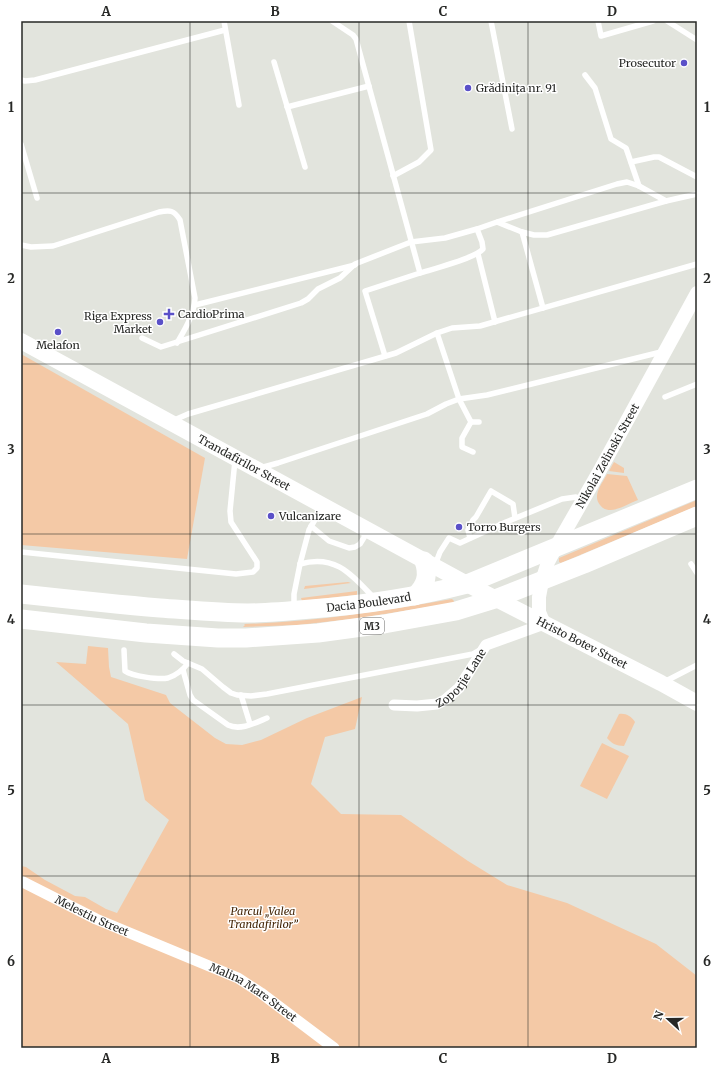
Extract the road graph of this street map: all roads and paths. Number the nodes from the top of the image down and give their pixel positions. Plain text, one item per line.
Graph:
1 (224, 21) edge
2 (332, 21) edge
3 (409, 21) edge
4 (491, 21) edge
5 (598, 21) edge
6 (653, 21) edge
7 (667, 21) edge
8 (224, 30) junction
9 (697, 40) edge
10 (274, 62) dead end
11 (585, 75) dead end
12 (21, 80) edge
13 (369, 86) junction
14 (239, 105) dead end
15 (287, 107) junction
16 (512, 129) dead end
17 (21, 144) edge
18 (631, 162) junction
19 (305, 167) dead end
20 (393, 176) junction
21 (697, 177) edge
22 (639, 186) junction
23 (697, 194) edge
24 (37, 198) dead end
25 (666, 201) junction
26 (497, 222) junction
27 (477, 229) junction
28 (522, 232) junction
29 (411, 242) junction
30 (21, 245) edge
31 (478, 254) junction
32 (355, 264) junction
33 (697, 264) edge
34 (420, 273) junction
35 (697, 293) edge
36 (195, 305) junction
37 (543, 308) junction
38 (495, 322) junction
39 (437, 333) junction
40 (142, 338) dead end
41 (21, 341) edge
42 (177, 343) junction
43 (666, 350) junction
44 (385, 356) junction
45 (697, 384) edge
46 (665, 397) dead end
47 (459, 399) junction
48 (170, 422) junction
49 (471, 422) junction
50 (479, 422) dead end
51 (473, 452) dead end
52 (235, 458) junction
53 (256, 469) junction
54 (697, 489) edge
55 (584, 500) junction
56 (324, 506) junction
57 (697, 516) edge
58 (516, 518) junction
59 (311, 526) junction
60 (368, 530) junction
61 (470, 538) junction
62 (556, 547) junction
63 (21, 552) edge
64 (300, 564) junction
65 (429, 564) junction
66 (691, 564) dead end
67 (697, 573) edge
68 (542, 581) junction
69 (467, 584) junction
70 (21, 594) edge
71 (415, 596) junction
72 (495, 599) junction
73 (378, 602) junction
74 (294, 611) junction
75 (21, 619) edge
76 (544, 624) junction
77 (486, 645) junction
78 (124, 650) dead end
79 (174, 654) dead end
80 (188, 663) junction
81 (697, 665) edge
82 (183, 670) junction
83 (661, 683) junction
84 (241, 695) junction
85 (697, 703) edge
86 (394, 705) dead end
87 (267, 718) dead end
88 (250, 724) junction
89 (21, 881) edge
90 (165, 948) joint
91 (334, 1048) edge

1 - 8 lane
2 - 13 lane
3 - 20 lane
4 - 16 lane
5 - 6 lane
7 - 9 lane
8 - 12 lane
8 - 14 lane
10 - 15 lane
11 - 18 lane
13 - 15 lane
13 - 20 lane
15 - 19 lane
17 - 24 lane
18 - 21 lane
18 - 22 lane
20 - 29 lane
22 - 25 lane
22 - 26 lane
23 - 25 lane
25 - 28 lane
26 - 27 lane
26 - 28 lane
27 - 29 lane
27 - 31 lane
28 - 37 lane
29 - 32 lane
29 - 34 lane
30 - 36 lane
31 - 34 lane
31 - 38 lane
32 - 36 lane
32 - 42 lane
33 - 37 lane
34 - 44 lane
35 - 43 street, Nikolai Zelinski Street
36 - 42 lane
37 - 38 lane
38 - 39 lane
39 - 44 lane
39 - 47 lane
40 - 42 lane
41 - 48 main road, Trandafirilor Street
43 - 47 lane
43 - 55 street, Nikolai Zelinski Street
44 - 48 lane
45 - 46 lane
47 - 49 lane
47 - 53 lane
48 - 52 main road, Trandafirilor Street
49 - 50 lane
49 - 51 lane
52 - 53 main road, Trandafirilor Street
52 - 63 lane
53 - 56 main road, Trandafirilor Street
54 - 62 highway, Dacia Boulevard / M3
55 - 58 lane
55 - 62 street, Nikolai Zelinski Street
56 - 59 lane
56 - 60 main road, Trandafirilor Street
57 - 68 highway, Dacia Boulevard / M3
58 - 61 lane
58 - 61 lane
59 - 60 lane
59 - 64 lane
60 - 65 main road, Trandafirilor Street
61 - 65 lane
62 - 68 street, Nikolai Zelinski Street
62 - 69 highway, Dacia Boulevard / M3
64 - 73 lane
64 - 74 lane
65 - 69 main road, Trandafirilor Street
65 - 71 highway
66 - 67 lane
68 - 72 highway, Dacia Boulevard / M3
68 - 76 street, Nikolai Zelinski Street
69 - 71 highway, Dacia Boulevard / M3
69 - 72 main road, Hristo Botev Street
70 - 74 highway, Dacia Boulevard / M3
71 - 73 highway, Dacia Boulevard / M3
72 - 75 highway, Dacia Boulevard / M3
72 - 76 main road, Hristo Botev Street
73 - 74 highway, Dacia Boulevard / M3
76 - 77 street, Zoporjie Lane
76 - 83 main road, Hristo Botev Street
77 - 84 lane
77 - 86 street, Zoporjie Lane
78 - 82 lane
79 - 80 lane
80 - 82 lane
80 - 84 lane
81 - 83 lane
82 - 88 lane
83 - 85 main road, Hristo Botev Street
84 - 88 lane
87 - 88 lane
89 - 90 street, Melestiu Street
90 - 91 street, Malina Mare Street

